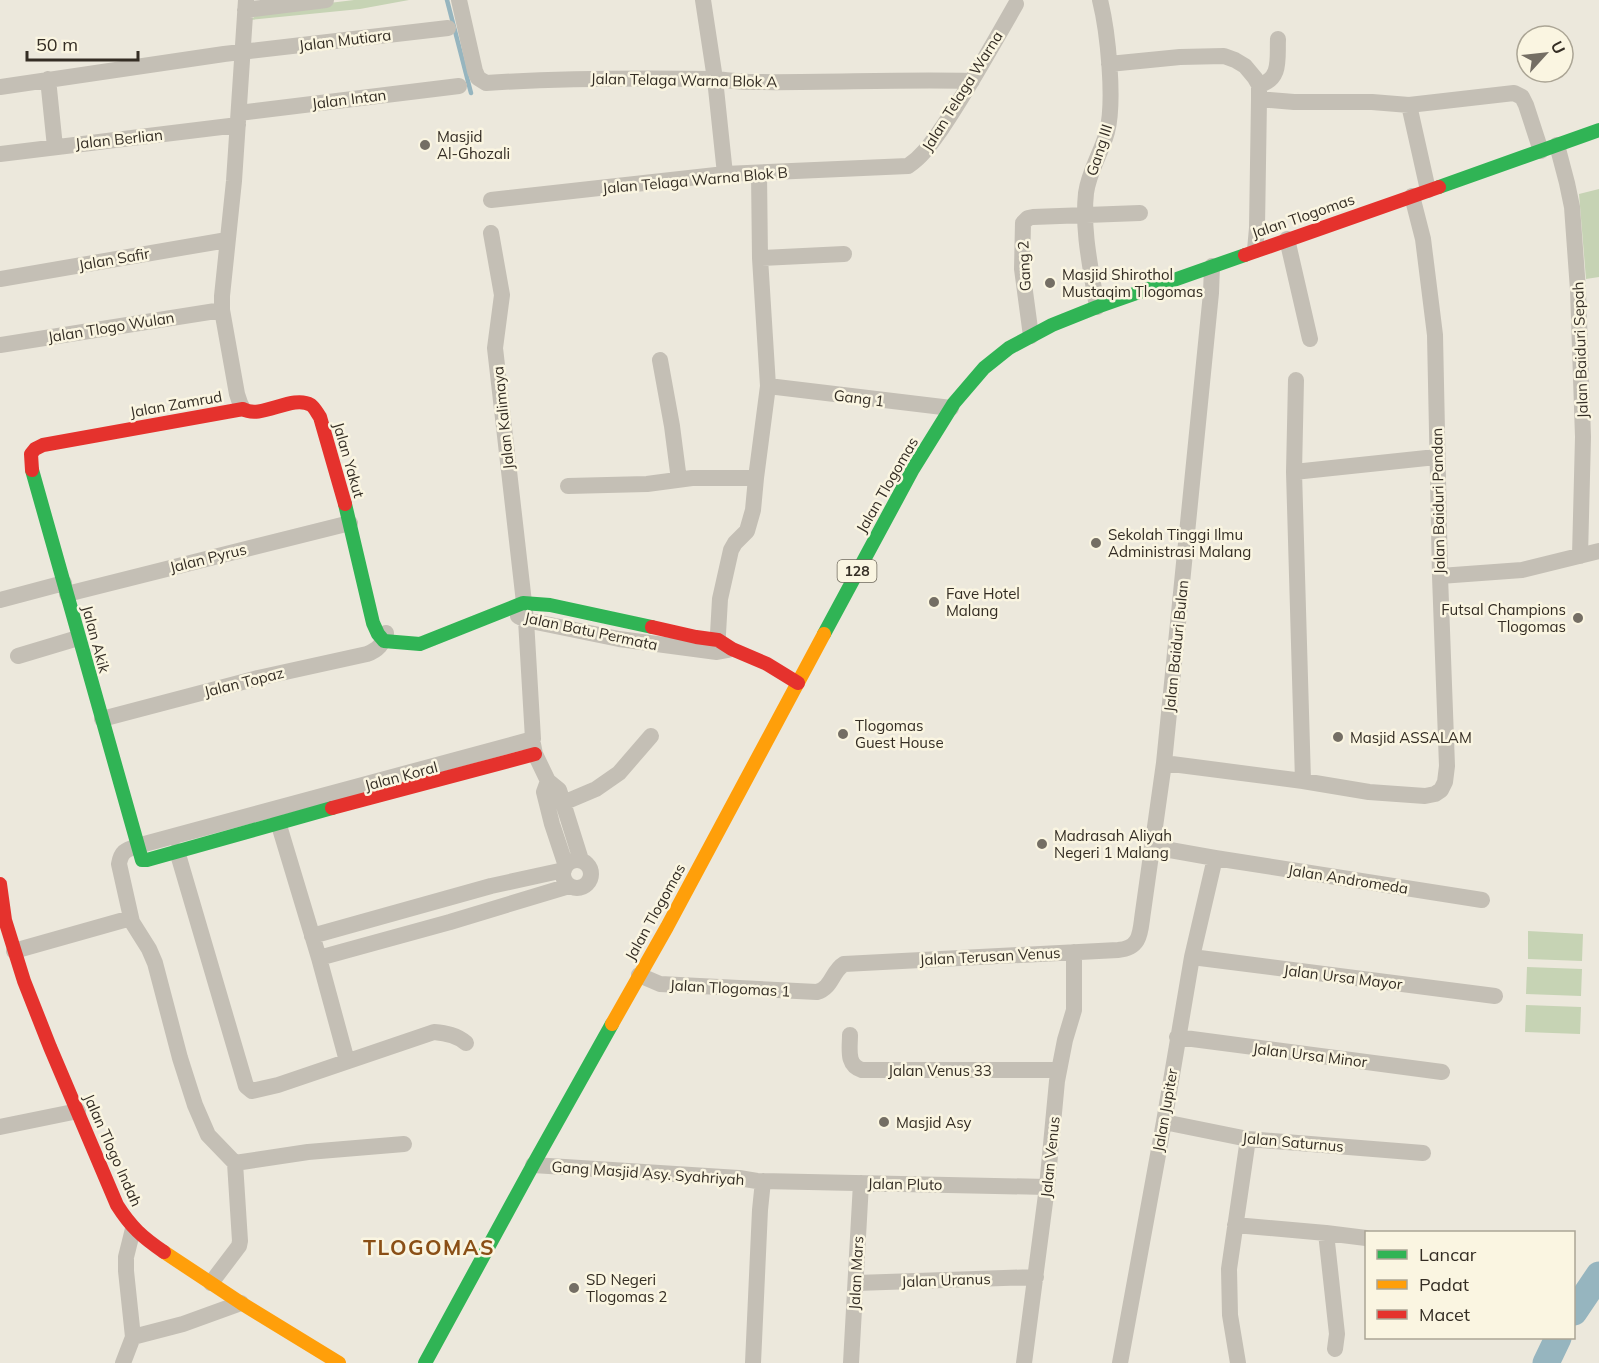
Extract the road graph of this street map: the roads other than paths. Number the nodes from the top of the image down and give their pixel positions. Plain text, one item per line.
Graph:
1 (326, 0) edge
2 (459, 0) edge
3 (703, 0) edge
4 (1100, 0) edge
5 (1012, 1) edge
6 (246, 5) edge
7 (448, 28) dead end
8 (1278, 39) dead end
9 (243, 52) junction
10 (1108, 64) junction
11 (48, 79) junction
12 (715, 79) junction
13 (972, 81) junction
14 (459, 86) dead end
15 (0, 87) edge
16 (1259, 92) junction
17 (1409, 105) junction
18 (238, 119) junction
19 (1599, 130) edge
20 (55, 147) junction
21 (1549, 148) junction
22 (0, 154) edge
23 (899, 167) joint
24 (759, 173) junction
25 (725, 174) junction
26 (1428, 190) junction
27 (1412, 196) junction
28 (491, 200) dead end
29 (1140, 213) dead end
30 (1085, 215) junction
31 (491, 233) dead end
32 (1287, 239) junction
33 (227, 240) junction
34 (1255, 250) junction
35 (844, 254) dead end
36 (760, 258) junction
37 (1212, 266) junction
38 (0, 279) edge
39 (1097, 307) junction
40 (222, 310) junction
41 (1031, 336) junction
42 (1310, 339) dead end
43 (0, 345) edge
44 (660, 360) dead end
45 (1296, 380) dead end
46 (768, 386) junction
47 (314, 408) joint
48 (951, 408) junction
49 (243, 409) junction
50 (43, 445) joint
51 (1437, 456) junction
52 (1294, 472) junction
53 (756, 478) junction
54 (679, 480) junction
55 (568, 486) dead end
56 (350, 523) junction
57 (1599, 551) edge
58 (1580, 556) junction
59 (1440, 576) junction
60 (66, 588) junction
61 (0, 600) edge
62 (523, 603) junction
63 (505, 609) junction
64 (526, 620) junction
65 (382, 636) junction
66 (78, 638) junction
67 (431, 638) joint
68 (722, 647) junction
69 (18, 656) dead end
70 (792, 680) junction
71 (102, 719) junction
72 (651, 736) dead end
73 (534, 747) junction
74 (1164, 763) junction
75 (548, 781) junction
76 (1303, 781) junction
77 (563, 803) junction
78 (278, 822) junction
79 (137, 846) junction
80 (1153, 847) junction
81 (177, 851) junction
82 (1215, 858) junction
83 (570, 870) junction
84 (0, 884) edge
85 (444, 900) junction
86 (1482, 900) dead end
87 (1143, 912) joint
88 (131, 918) junction
89 (450, 922) junction
90 (312, 936) junction
91 (14, 951) junction
92 (1074, 952) junction
93 (1192, 957) junction
94 (319, 958) junction
95 (639, 975) junction
96 (822, 991) joint
97 (1495, 996) dead end
98 (850, 1035) dead end
99 (1177, 1037) junction
100 (466, 1043) dead end
101 (347, 1061) junction
102 (1059, 1070) junction
103 (1442, 1072) dead end
104 (78, 1111) junction
105 (1164, 1122) junction
106 (0, 1127) edge
107 (1248, 1139) junction
108 (404, 1144) dead end
109 (1423, 1153) dead end
110 (235, 1163) junction
111 (533, 1165) junction
112 (764, 1181) junction
113 (861, 1183) junction
114 (1047, 1187) junction
115 (1235, 1226) junction
116 (133, 1229) junction
117 (1326, 1233) junction
118 (1365, 1238) edge
119 (1035, 1277) junction
120 (211, 1283) junction
121 (856, 1283) junction
122 (241, 1303) junction
123 (133, 1336) junction
124 (1335, 1349) dead end
125 (123, 1363) edge
126 (339, 1363) edge
127 (425, 1363) edge
128 (753, 1363) edge
129 (851, 1363) edge
130 (1024, 1363) edge
131 (1120, 1363) edge
132 (1238, 1363) edge

1 - 6 street
2 - 12 street, Jalan Telaga Warna Blok A
3 - 12 street
4 - 10 street, Gang III
5 - 13 street, Jalan Telaga Warna
6 - 9 street
7 - 9 street, Jalan Mutiara
8 - 16 street
9 - 11 street, Jalan Mutiara
9 - 18 street
10 - 16 street
10 - 30 street, Gang III
11 - 15 street, Jalan Mutiara
11 - 20 street
12 - 13 street, Jalan Telaga Warna Blok A
12 - 25 street
13 - 23 street, Jalan Telaga Warna
14 - 18 street, Jalan Intan
16 - 17 street
16 - 34 street
17 - 21 street, Jalan Baiduri Sepah
17 - 26 street
18 - 20 street, Jalan Berlian
18 - 33 street
19 - 21 street, Jalan Tlogomas / 128
20 - 22 street, Jalan Berlian
21 - 26 street, Jalan Tlogomas / 128
21 - 58 street, Jalan Baiduri Sepah
23 - 24 street, Jalan Telaga Warna Blok B
24 - 25 street, Jalan Telaga Warna Blok B
24 - 36 street
25 - 28 street, Jalan Telaga Warna Blok B
26 - 27 street, Jalan Tlogomas / 128
27 - 32 street, Jalan Tlogomas / 128
27 - 51 street, Jalan Baiduri Pandan
29 - 30 street
30 - 39 street, Gang III
30 - 41 street, Gang 2
31 - 62 street, Jalan Kalimaya
32 - 34 street, Jalan Tlogomas / 128
32 - 42 street
33 - 38 street, Jalan Safir
33 - 40 street
34 - 37 street, Jalan Tlogomas / 128
35 - 36 street
36 - 46 street
37 - 39 street, Jalan Tlogomas / 128
37 - 74 street, Jalan Baiduri Bulan
39 - 41 street, Jalan Tlogomas / 128
40 - 43 street, Jalan Tlogo Wulan
40 - 49 street
41 - 48 street, Jalan Tlogomas / 128
44 - 54 street
45 - 52 street
46 - 48 street, Gang 1
46 - 53 street
47 - 49 street, Jalan Zamrud
47 - 56 street, Jalan Yakut
48 - 70 street, Jalan Tlogomas / 128
49 - 50 street, Jalan Zamrud
50 - 60 street, Jalan Akik
51 - 52 street
51 - 59 street, Jalan Baiduri Pandan
52 - 76 street
53 - 54 street
53 - 68 street
54 - 55 street
56 - 60 street, Jalan Pyrus
56 - 65 street
57 - 58 street
58 - 59 street
59 - 76 street, Jalan Baiduri Pandan
60 - 61 street, Jalan Pyrus
60 - 66 street, Jalan Akik
62 - 63 street, Jalan Batu Permata
62 - 64 street
62 - 68 street, Jalan Batu Permata
63 - 64 street, Jalan Batu Permata
63 - 67 street, Jalan Topaz
64 - 68 street, Jalan Batu Permata
64 - 73 street
65 - 67 street, Jalan Topaz
65 - 71 street, Jalan Topaz
66 - 69 street
66 - 71 street, Jalan Akik
68 - 70 street, Jalan Batu Permata
70 - 95 street, Jalan Tlogomas / 128
71 - 79 street, Jalan Akik
72 - 77 street
73 - 75 street
73 - 78 street
73 - 79 street, Jalan Koral
74 - 76 street
74 - 80 street, Jalan Baiduri Bulan
75 - 77 street
75 - 83 street
77 - 83 street
78 - 81 street
78 - 90 street
79 - 81 street
79 - 88 street
80 - 82 street
80 - 87 street, Jalan Baiduri Bulan
81 - 101 street
82 - 86 street, Jalan Andromeda
82 - 93 street, Jalan Jupiter
83 - 85 street
83 - 89 street
84 - 91 street, Jalan Tlogo Indah
85 - 89 street
85 - 90 street
87 - 92 street, Jalan Terusan Venus
88 - 91 street
88 - 110 street
89 - 94 street
90 - 94 street
91 - 104 street, Jalan Tlogo Indah
92 - 96 street, Jalan Terusan Venus
92 - 102 street, Jalan Venus
93 - 97 street, Jalan Ursa Mayor
93 - 99 street, Jalan Jupiter
94 - 101 street
95 - 96 street, Jalan Tlogomas 1
95 - 111 street, Jalan Tlogomas / 128
98 - 102 street, Jalan Venus 33
99 - 103 street, Jalan Ursa Minor
99 - 105 street, Jalan Jupiter
100 - 101 street
102 - 114 street, Jalan Venus
104 - 106 street
104 - 116 street, Jalan Tlogo Indah
105 - 107 street, Jalan Saturnus
105 - 131 street, Jalan Jupiter
107 - 109 street, Jalan Saturnus
107 - 115 street
108 - 110 street
110 - 120 street
111 - 112 street, Gang Masjid Asy. Syahriyah
111 - 127 street, Jalan Tlogomas / 128
112 - 113 street, Jalan Pluto
112 - 128 street
113 - 114 street, Jalan Pluto
113 - 121 street, Jalan Mars
114 - 119 street, Jalan Venus
115 - 117 street
115 - 132 street
116 - 120 street, Jalan Tlogo Indah
116 - 123 street
117 - 118 street
117 - 124 street
119 - 121 street, Jalan Uranus
119 - 130 street, Jalan Venus
120 - 122 street, Jalan Tlogo Indah
121 - 129 street, Jalan Mars
122 - 123 street
122 - 126 street, Jalan Tlogo Indah
123 - 125 street

